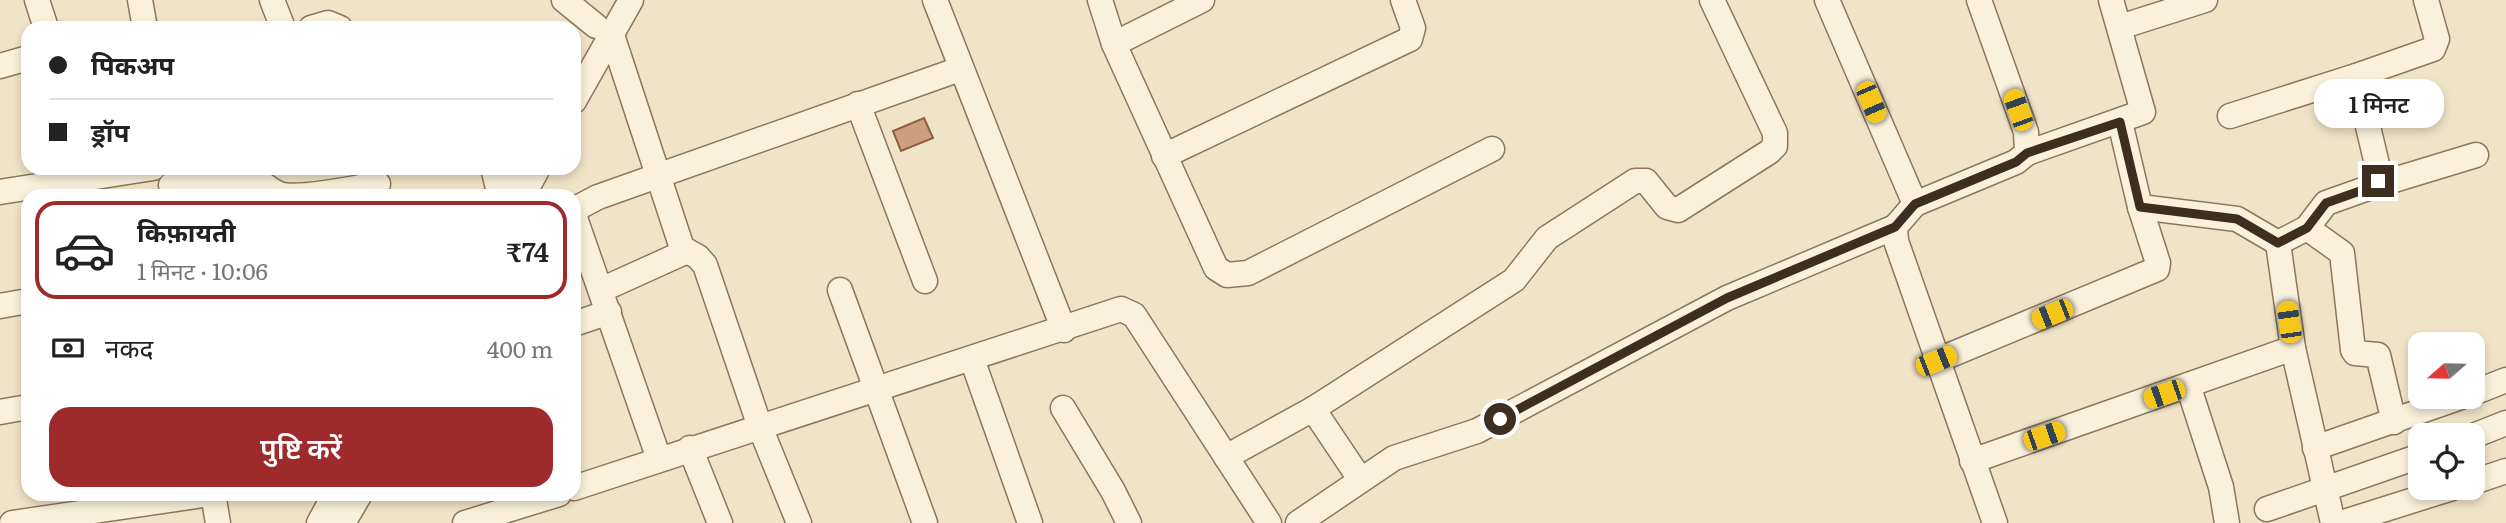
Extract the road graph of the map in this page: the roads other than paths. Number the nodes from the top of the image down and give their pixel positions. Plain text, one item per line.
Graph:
1 (37, 0) edge
2 (272, 0) edge
3 (564, 0) edge
4 (611, 0) edge
5 (631, 0) edge
6 (935, 0) edge
7 (1100, 0) edge
8 (1202, 0) edge
9 (1403, 0) edge
10 (1712, 0) edge
11 (1827, 0) edge
12 (1979, 0) edge
13 (2112, 0) edge
14 (2205, 0) edge
15 (2426, 0) edge
16 (44, 21) edge
17 (280, 21) edge
18 (2120, 27) junction
19 (604, 29) junction
20 (1114, 44) junction
21 (581, 58) edge
22 (21, 60) edge
23 (0, 66) edge
24 (960, 69) junction
25 (2356, 76) junction
26 (581, 84) edge
27 (858, 104) junction
28 (2230, 116) dead end
29 (2120, 122) junction
30 (1492, 149) dead end
31 (2027, 153) junction
32 (2476, 155) dead end
33 (1164, 156) junction
34 (108, 175) edge
35 (657, 176) junction
36 (171, 183) edge
37 (378, 183) edge
38 (2374, 186) junction
39 (273, 189) edge
40 (338, 189) edge
41 (0, 192) edge
42 (1915, 204) junction
43 (581, 205) edge
44 (2140, 207) junction
45 (1895, 227) junction
46 (2307, 228) junction
47 (581, 230) edge
48 (2278, 243) junction
49 (685, 252) junction
50 (925, 281) dead end
51 (840, 290) dead end
52 (605, 301) junction
53 (21, 302) edge
54 (0, 306) edge
55 (581, 319) edge
56 (1064, 330) junction
57 (2293, 348) junction
58 (972, 359) junction
59 (1936, 361) junction
60 (2506, 380) edge
61 (2188, 385) junction
62 (2485, 388) edge
63 (878, 389) junction
64 (21, 408) edge
65 (1063, 408) dead end
66 (1313, 408) junction
67 (2426, 410) edge
68 (0, 411) edge
69 (2394, 422) junction
70 (2506, 423) edge
71 (760, 427) junction
72 (2485, 431) edge
73 (2315, 448) junction
74 (690, 449) junction
75 (1226, 457) junction
76 (659, 459) junction
77 (2408, 460) edge
78 (1972, 461) junction
79 (2506, 471) edge
80 (2485, 478) edge
81 (1360, 480) junction
82 (581, 486) edge
83 (2324, 489) junction
84 (2414, 500) edge
85 (164, 501) edge
86 (213, 501) edge
87 (315, 501) edge
88 (333, 501) edge
89 (352, 501) edge
90 (533, 501) edge
91 (2267, 509) dead end
92 (328, 521) edge
93 (14, 523) edge
94 (218, 523) edge
95 (465, 523) edge
96 (720, 523) edge
97 (799, 523) edge
98 (925, 523) edge
99 (1030, 523) edge
100 (1129, 523) edge
101 (1269, 523) edge
102 (1298, 523) edge
103 (1995, 523) edge
104 (2228, 523) edge
105 (2333, 523) edge
106 (2341, 523) edge

1 - 16 street
2 - 17 street
3 - 19 street
4 - 19 street
5 - 19 street
6 - 24 street
7 - 20 street
8 - 20 street
9 - 33 street
10 - 66 street
11 - 42 street
12 - 31 street
13 - 18 street
14 - 18 street
15 - 25 street
18 - 29 street
19 - 21 street
19 - 26 street
19 - 35 street
20 - 33 street
22 - 23 street
24 - 27 street
24 - 56 street
25 - 28 street
25 - 38 street
27 - 35 street
27 - 50 street
29 - 31 street
29 - 44 street
30 - 33 street
31 - 42 street
32 - 38 street
34 - 41 street
35 - 43 street
35 - 49 street
36 - 39 street
37 - 40 street
38 - 46 street
42 - 45 street
44 - 48 street
44 - 59 street
45 - 59 street
45 - 81 street
46 - 48 street
46 - 69 street
47 - 52 street
48 - 57 street
49 - 52 street
49 - 71 street
51 - 63 street
52 - 55 street
52 - 76 street
53 - 54 street
56 - 58 street
56 - 75 street
57 - 61 street
57 - 73 street
58 - 63 street
58 - 99 street
59 - 78 street
60 - 62 street
61 - 78 street
61 - 104 street
63 - 71 street
63 - 98 street
64 - 68 street
65 - 100 street
66 - 75 street
66 - 81 street
67 - 69 street
69 - 73 street
70 - 72 street
71 - 74 street
71 - 97 street
73 - 83 street
74 - 76 street
74 - 96 street
75 - 101 street
76 - 82 street
77 - 83 street
78 - 103 street
79 - 80 street
81 - 102 street
83 - 91 street
83 - 105 street
84 - 106 street
85 - 93 street
86 - 94 street
87 - 92 street
88 - 92 street
89 - 92 street
90 - 95 street

